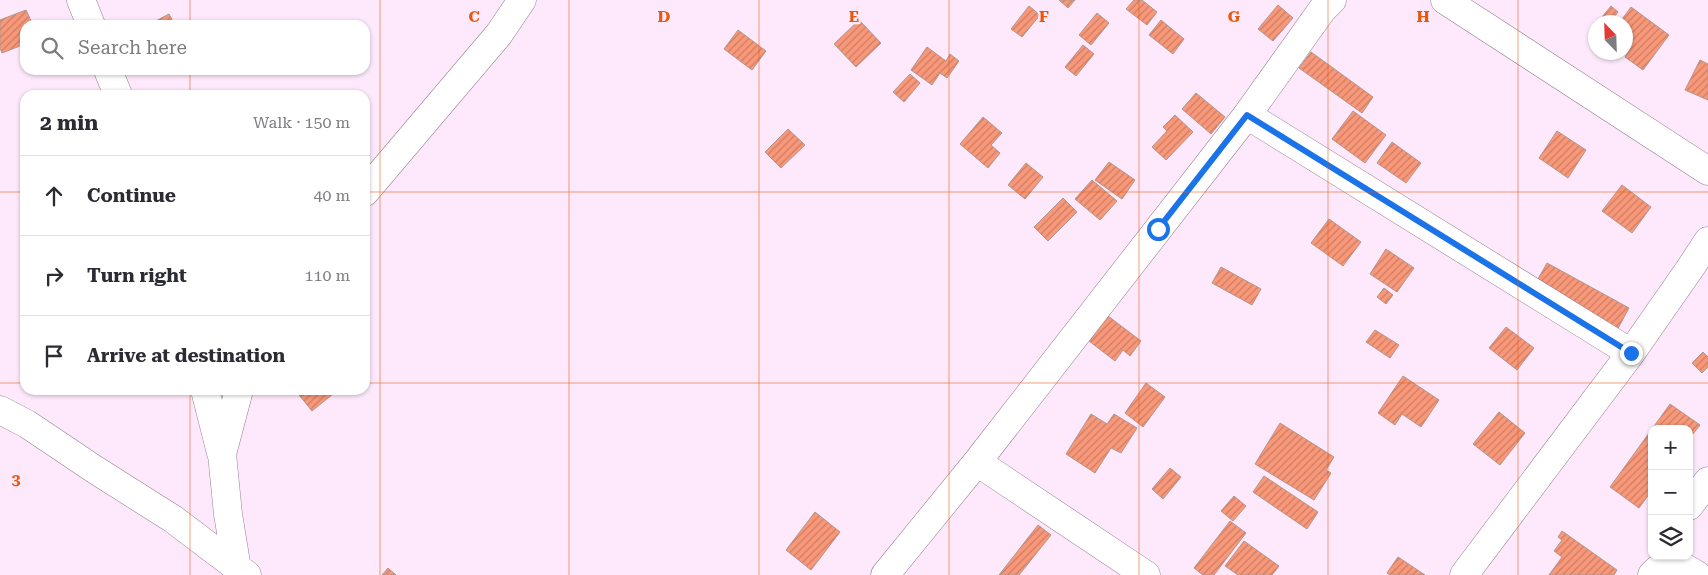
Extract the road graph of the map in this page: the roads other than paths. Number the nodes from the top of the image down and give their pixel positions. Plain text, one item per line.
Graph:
1 (81, 0) edge
2 (522, 0) edge
3 (1445, 0) edge
4 (1323, 3) edge
5 (89, 20) edge
6 (110, 75) edge
7 (116, 90) edge
8 (1247, 115) junction
9 (1708, 172) edge
10 (370, 186) edge
11 (1708, 241) edge
12 (1700, 273) edge
13 (1631, 353) junction
14 (206, 395) edge
15 (238, 395) edge
16 (0, 410) edge
17 (222, 454) junction
18 (976, 462) junction
19 (1708, 481) edge
20 (1693, 501) edge
21 (1663, 565) edge
22 (241, 573) edge
23 (886, 575) edge
24 (1146, 575) edge
25 (1464, 575) edge
26 (1697, 575) edge

1 - 5 street
2 - 10 street
3 - 9 street
4 - 8 street
6 - 7 street
8 - 13 street
8 - 18 street
11 - 12 street
12 - 13 street
13 - 25 street
14 - 17 street
15 - 17 street
16 - 22 street
17 - 22 street
18 - 23 street
18 - 24 street
19 - 20 street
21 - 26 street

